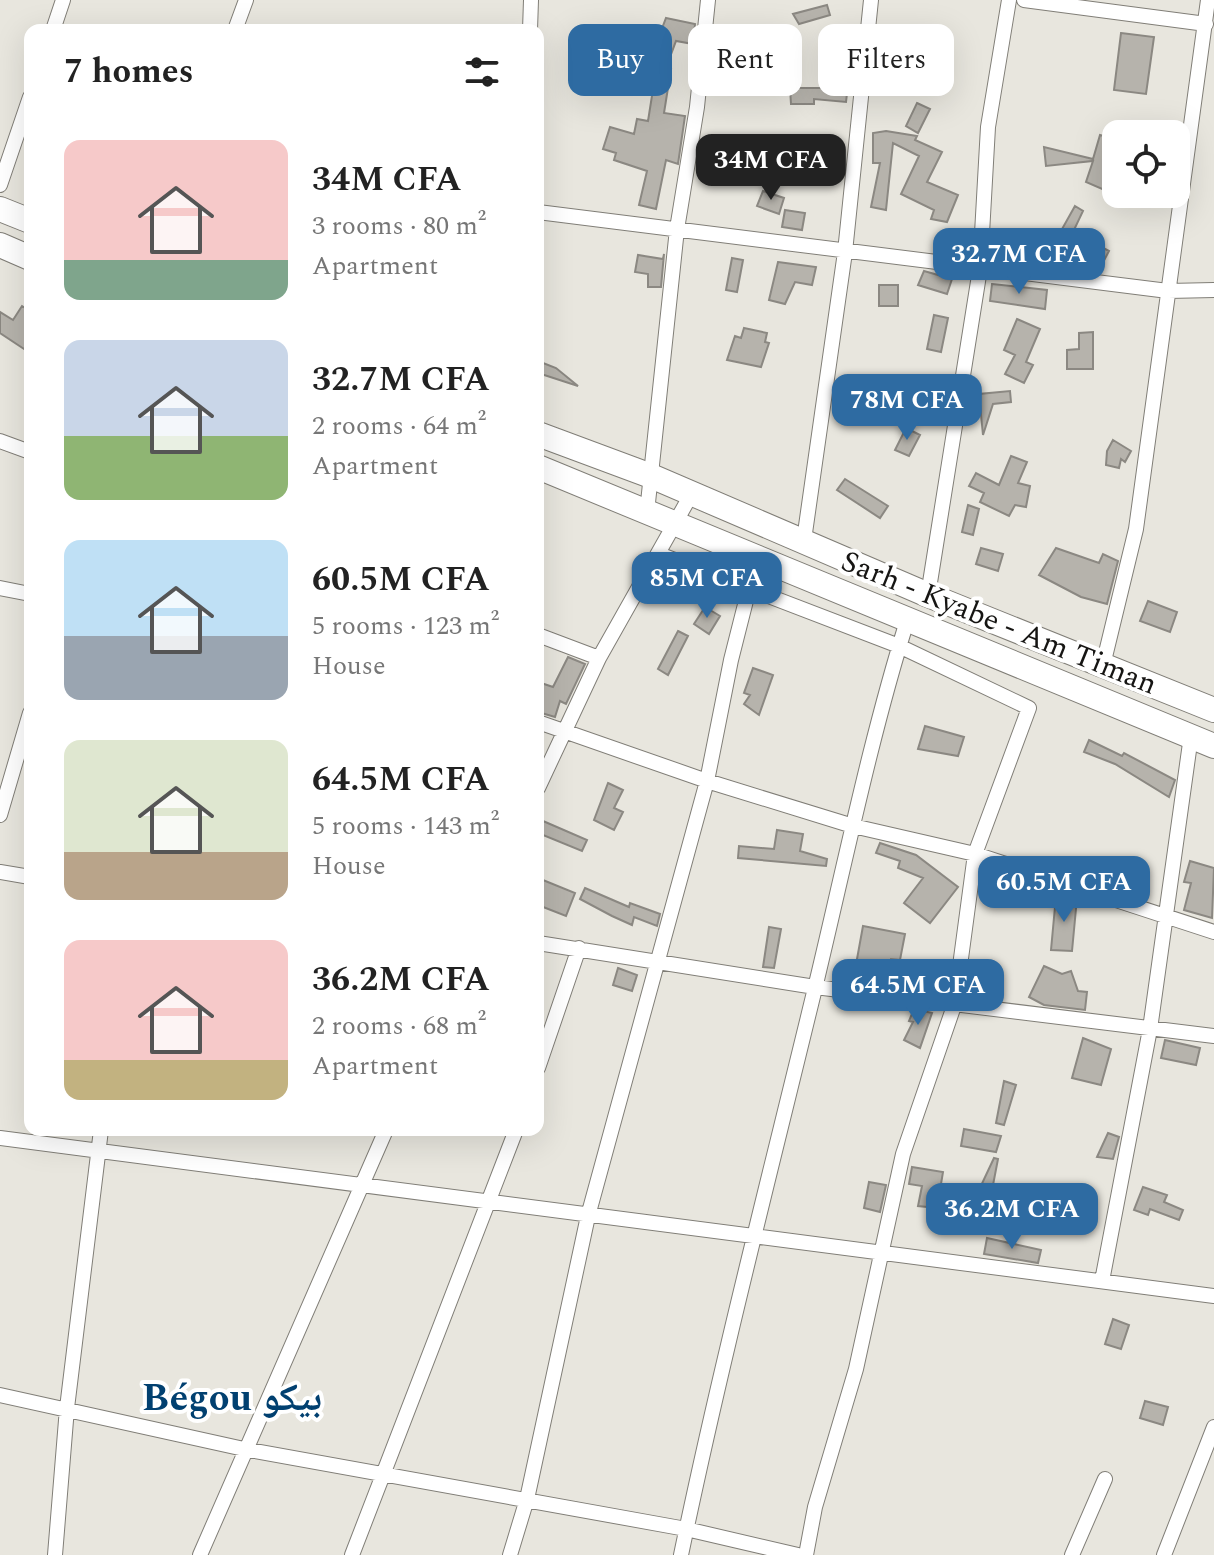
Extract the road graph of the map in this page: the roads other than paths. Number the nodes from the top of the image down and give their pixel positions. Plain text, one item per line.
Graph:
1 (63, 0) edge
2 (246, 0) edge
3 (531, 0) edge
4 (708, 0) edge
5 (871, 0) edge
6 (1009, 0) edge
7 (1024, 0) edge
8 (1208, 0) edge
9 (55, 24) edge
10 (237, 24) edge
11 (530, 24) edge
12 (1206, 24) junction
13 (24, 115) edge
14 (0, 185) edge
15 (0, 209) edge
16 (544, 213) edge
17 (24, 219) edge
18 (677, 229) junction
19 (0, 245) edge
20 (845, 252) junction
21 (24, 255) edge
22 (980, 269) junction
23 (1214, 290) edge
24 (1168, 291) junction
25 (544, 436) edge
26 (0, 441) edge
27 (24, 450) edge
28 (544, 469) edge
29 (651, 476) junction
30 (692, 493) junction
31 (647, 512) junction
32 (675, 524) junction
33 (804, 540) junction
34 (659, 554) junction
35 (757, 557) junction
36 (749, 587) junction
37 (0, 588) edge
38 (24, 593) edge
39 (928, 595) junction
40 (907, 621) junction
41 (544, 637) edge
42 (899, 646) junction
43 (978, 651) junction
44 (599, 658) junction
45 (1103, 665) junction
46 (967, 678) junction
47 (1214, 710) edge
48 (544, 723) edge
49 (563, 728) junction
50 (24, 733) edge
51 (1191, 736) junction
52 (1214, 746) edge
53 (544, 774) edge
54 (707, 781) junction
55 (0, 815) edge
56 (853, 826) junction
57 (975, 854) junction
58 (0, 872) edge
59 (24, 876) edge
60 (1164, 919) junction
61 (1214, 932) edge
62 (544, 944) edge
63 (579, 948) junction
64 (659, 963) junction
65 (815, 987) junction
66 (955, 1003) junction
67 (1150, 1029) junction
68 (1214, 1036) edge
69 (544, 1050) edge
70 (100, 1136) edge
71 (383, 1136) edge
72 (514, 1136) edge
73 (0, 1138) edge
74 (98, 1151) junction
75 (361, 1185) junction
76 (491, 1203) junction
77 (588, 1216) junction
78 (752, 1235) junction
79 (879, 1254) junction
80 (1102, 1281) junction
81 (1214, 1296) edge
82 (0, 1395) edge
83 (67, 1408) junction
84 (1214, 1427) edge
85 (244, 1449) junction
86 (386, 1474) junction
87 (1105, 1479) dead end
88 (527, 1499) junction
89 (686, 1529) junction
90 (55, 1555) edge
91 (200, 1555) edge
92 (352, 1555) edge
93 (510, 1555) edge
94 (681, 1555) edge
95 (798, 1555) edge
96 (806, 1555) edge
97 (1072, 1555) edge
98 (1164, 1555) edge

1 - 9 street
2 - 10 street
3 - 11 street
4 - 18 street
5 - 20 street
6 - 22 street
7 - 12 street
8 - 12 street
12 - 24 street
13 - 14 street
15 - 17 highway
16 - 18 street
18 - 20 street
18 - 29 street
19 - 21 highway
20 - 22 street
20 - 33 street
22 - 24 street
22 - 39 street
23 - 24 street
24 - 45 street
25 - 29 highway, Sarh - Kyabe - Am Timan
26 - 27 street
28 - 31 highway, Sarh - Kyabe - Am Timan
29 - 30 highway, Sarh - Kyabe - Am Timan
29 - 31 street
30 - 32 street
30 - 33 highway, Sarh - Kyabe - Am Timan
31 - 32 highway, Sarh - Kyabe - Am Timan
32 - 34 street
32 - 35 highway, Sarh - Kyabe - Am Timan
33 - 39 highway, Sarh - Kyabe - Am Timan
34 - 36 street
34 - 44 street
35 - 36 street
35 - 40 highway, Sarh - Kyabe - Am Timan
36 - 42 street
36 - 54 street
37 - 38 street
39 - 45 highway, Sarh - Kyabe - Am Timan
40 - 42 street
40 - 43 highway, Sarh - Kyabe - Am Timan
41 - 44 street
42 - 46 street
42 - 56 street
43 - 46 street
43 - 51 highway, Sarh - Kyabe - Am Timan
44 - 49 street
45 - 47 highway, Sarh - Kyabe - Am Timan
46 - 57 street
48 - 49 street
49 - 53 street
49 - 54 street
50 - 55 street
51 - 52 highway, Sarh - Kyabe - Am Timan
51 - 60 street
54 - 56 street
54 - 64 street
56 - 57 street
56 - 65 street
57 - 60 street
57 - 66 street
58 - 59 street
60 - 61 street
60 - 67 street
62 - 63 street
63 - 64 street
63 - 69 street
64 - 65 street
64 - 77 street
65 - 66 street
65 - 78 street
66 - 67 street
66 - 79 street
67 - 68 street
67 - 80 street
70 - 74 street
71 - 75 street
72 - 76 street
73 - 74 street
74 - 75 street
74 - 83 street
75 - 76 street
75 - 85 street
76 - 77 street
76 - 86 street
77 - 78 street
77 - 88 street
78 - 79 street
78 - 89 street
79 - 80 street
79 - 96 street
80 - 81 street
82 - 83 street
83 - 85 street
83 - 90 street
84 - 98 street
85 - 86 street
85 - 91 street
86 - 88 street
86 - 92 street
87 - 97 street
88 - 89 street
88 - 93 street
89 - 94 street
89 - 95 street

